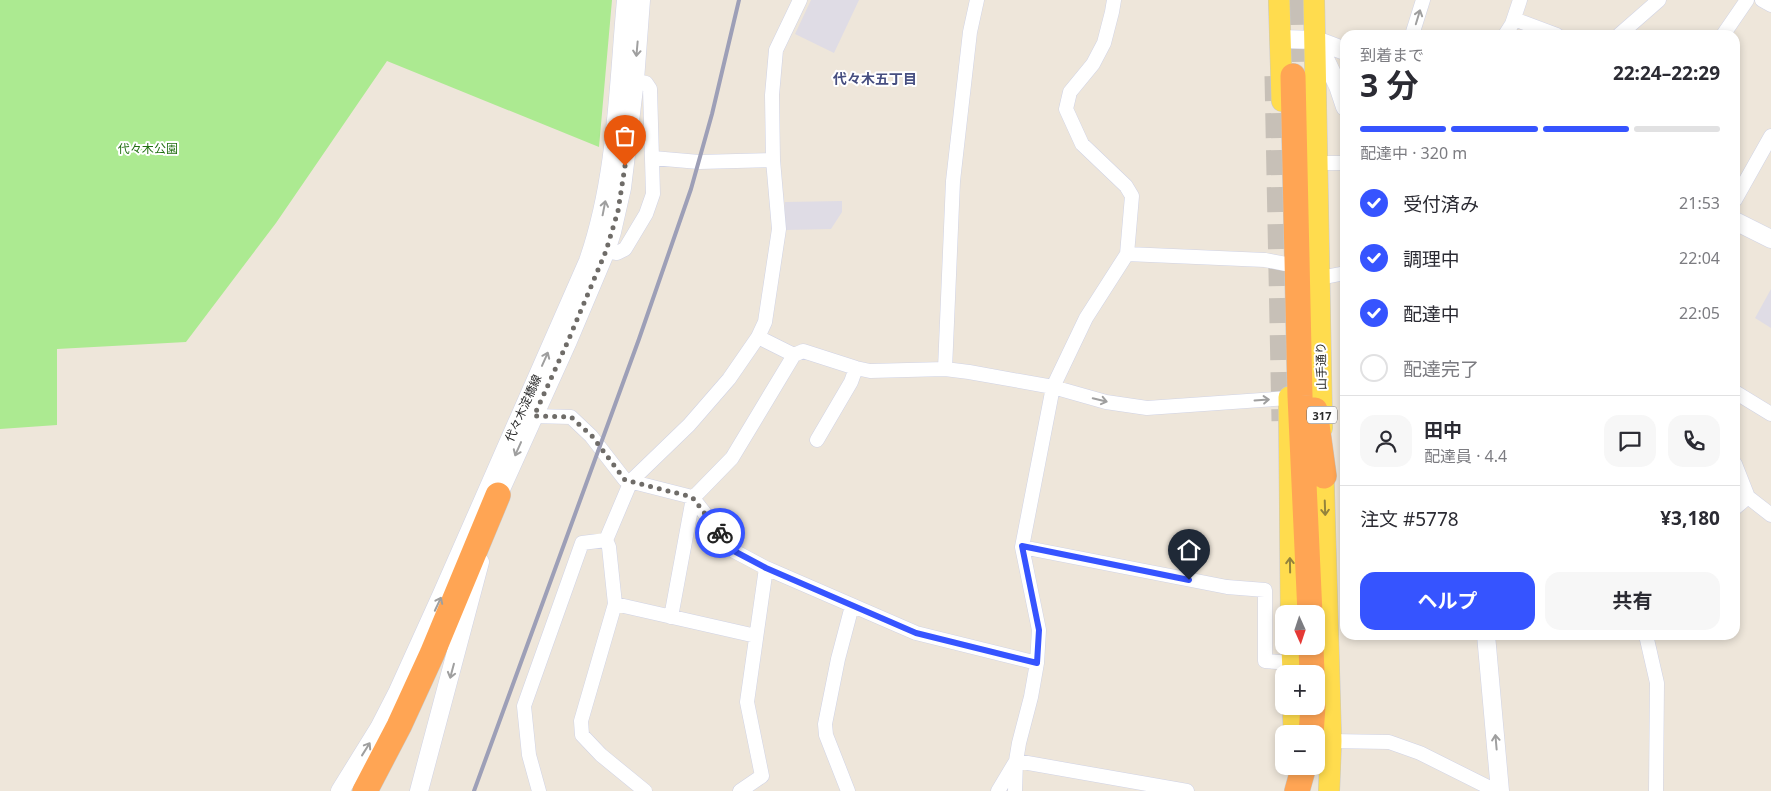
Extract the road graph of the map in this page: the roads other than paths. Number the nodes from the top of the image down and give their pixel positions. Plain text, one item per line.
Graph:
1 (626, 0) edge
2 (641, 0) edge
3 (800, 0) edge
4 (977, 0) edge
5 (1114, 0) edge
6 (1279, 0) edge
7 (1314, 0) edge
8 (1423, 0) edge
9 (1520, 0) edge
10 (1659, 0) edge
11 (1747, 0) edge
12 (1762, 0) edge
13 (1771, 5) edge
14 (1514, 19) junction
15 (1414, 30) edge
16 (1508, 30) edge
17 (1544, 30) edge
18 (1625, 30) edge
19 (1726, 30) edge
20 (1280, 39) junction
21 (1316, 40) junction
22 (1340, 49) edge
23 (627, 79) junction
24 (1340, 92) edge
25 (1771, 136) edge
26 (653, 158) junction
27 (773, 160) junction
28 (1318, 163) junction
29 (1340, 163) edge
30 (1740, 191) edge
31 (1740, 224) edge
32 (1771, 239) edge
33 (606, 251) junction
34 (1127, 254) junction
35 (1286, 264) junction
36 (1340, 274) edge
37 (1320, 278) junction
38 (758, 337) junction
39 (794, 355) junction
40 (856, 368) junction
41 (945, 369) junction
42 (1053, 387) junction
43 (1740, 395) edge
44 (1288, 398) junction
45 (1771, 414) edge
46 (534, 416) junction
47 (817, 440) dead end
48 (1324, 476) junction
49 (1740, 477) edge
50 (630, 481) junction
51 (498, 495) junction
52 (1748, 497) junction
53 (693, 498) junction
54 (1740, 504) edge
55 (1771, 515) edge
56 (606, 540) junction
57 (1022, 546) junction
58 (766, 568) junction
59 (615, 604) junction
60 (1291, 605) edge
61 (1310, 605) edge
62 (852, 606) junction
63 (671, 616) junction
64 (756, 636) junction
65 (1486, 640) edge
66 (1647, 640) edge
67 (1037, 663) junction
68 (1297, 664) edge
69 (1321, 725) edge
70 (1325, 737) edge
71 (1016, 761) junction
72 (1325, 764) edge
73 (1294, 775) edge
74 (1301, 775) edge
75 (340, 791) edge
76 (365, 791) edge
77 (419, 791) edge
78 (539, 791) edge
79 (645, 791) edge
80 (740, 791) edge
81 (848, 791) edge
82 (998, 791) edge
83 (1015, 791) edge
84 (1187, 791) edge
85 (1295, 791) edge
86 (1329, 791) edge
87 (1498, 791) edge
88 (1656, 791) edge

1 - 23 street, 代々木淀橋線
2 -> 23 street, 代々木淀橋線
3 - 27 street
4 - 41 street
5 - 34 street
6 - 20 main road, 317
7 - 21 main road, 山手通り / 317
15 -> 8 street
9 - 14 street
10 - 18 street
11 - 19 street
12 - 13 street
14 - 16 street
14 - 17 street
20 - 21 street
20 - 35 main road, 317
21 - 22 street
21 - 24 street
21 - 28 main road, 山手通り / 317
23 - 26 street
23 - 33 street, 代々木淀橋線
75 -> 23 street, 代々木淀橋線
25 - 30 street
26 - 27 street
26 - 33 street
27 - 38 street
28 - 29 street
28 - 37 main road, 山手通り / 317
31 - 32 street
33 - 46 street, 代々木淀橋線
34 - 35 street
34 - 42 street
35 - 44 main road, 317
36 - 37 street
37 - 48 main road, 山手通り / 317
38 - 39 street
38 - 50 street
39 - 40 street
39 - 53 street
40 - 41 street
40 - 47 street
41 - 42 street
42 -> 44 street
42 - 57 street
43 - 45 street
60 -> 44 main road, 317
46 - 50 street
46 -> 51 street, 代々木淀橋線
48 - 61 highway
48 -> 69 main road, 山手通り / 317
49 - 52 street
50 - 53 street
50 - 56 street
51 - 76 highway
51 -> 77 street, 代々木淀橋線
52 - 54 street
52 - 55 street
53 - 58 street
53 - 63 street
56 - 59 street
56 - 78 street
57 - 67 street
57 - 68 street
58 - 62 street
58 - 64 street
59 - 63 street
59 - 79 street
62 - 67 street
62 - 81 street
63 - 64 street
64 - 80 street
87 -> 65 street
66 - 88 street
67 - 71 street
70 - 87 street
71 - 82 street
71 - 83 street
71 - 84 street
72 - 86 main road, 山手通り / 317
73 - 85 main road
74 - 85 highway

